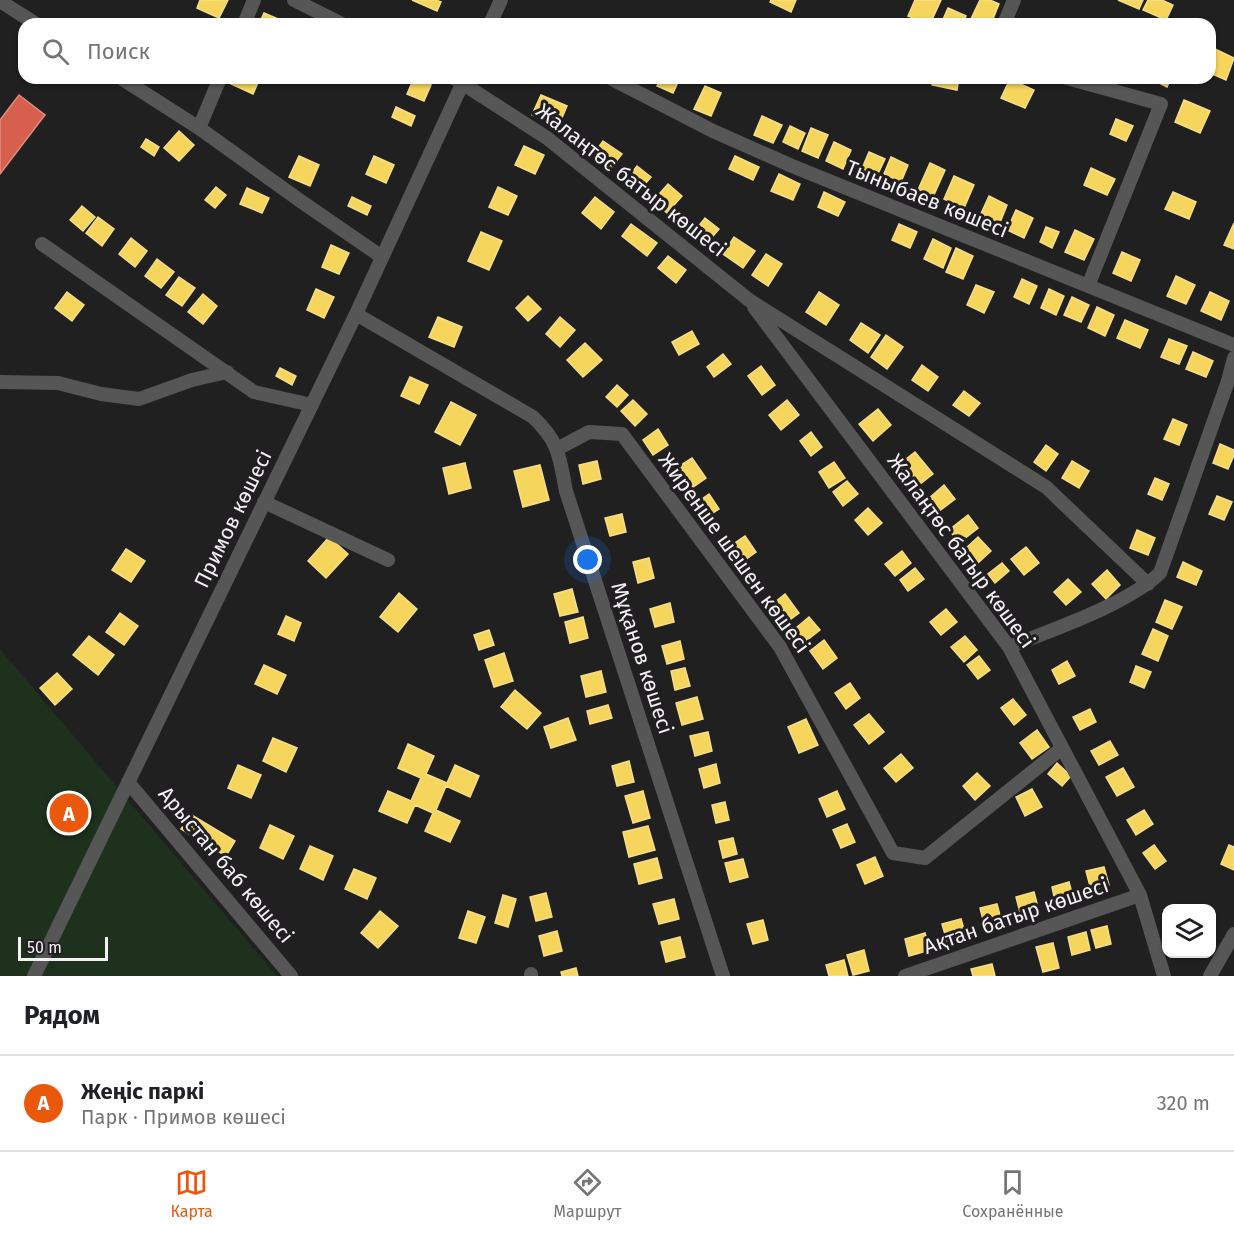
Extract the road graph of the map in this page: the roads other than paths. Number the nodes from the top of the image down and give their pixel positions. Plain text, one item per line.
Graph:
1 (254, 0) edge
2 (294, 0) edge
3 (501, 0) edge
4 (1014, 0) edge
5 (0, 1) edge
6 (27, 18) edge
7 (246, 18) edge
8 (330, 18) edge
9 (492, 18) edge
10 (1006, 18) edge
11 (130, 84) edge
12 (217, 84) edge
13 (459, 84) edge
14 (468, 84) edge
15 (622, 84) edge
16 (1089, 84) edge
17 (199, 128) junction
18 (42, 244) dead end
19 (382, 257) junction
20 (1088, 286) junction
21 (749, 300) junction
22 (356, 314) junction
23 (1234, 345) edge
24 (1234, 358) edge
25 (227, 372) junction
26 (0, 382) edge
27 (312, 405) junction
28 (557, 449) junction
29 (264, 502) junction
30 (388, 560) dead end
31 (1148, 584) junction
32 (1009, 647) junction
33 (1062, 748) junction
34 (128, 782) junction
35 (1140, 896) junction
36 (1234, 934) edge
37 (34, 976) edge
38 (291, 976) edge
39 (723, 976) edge
40 (905, 976) edge
41 (1164, 976) edge
42 (1210, 976) edge

1 - 7 street
2 - 8 street
3 - 9 street
4 - 10 street
5 - 6 street
11 - 17 street
12 - 17 street
13 - 19 street, Примов көшесі
14 - 21 street, Жалаңтөс батыр көшесі
15 - 20 street, Тыныбаев көшесі
16 - 20 street
17 - 19 street
18 - 25 street
19 - 22 street, Примов көшесі
20 - 23 street, Тыныбаев көшесі
21 - 31 street, Жалаңтөс батыр көшесі
21 - 32 street, Жалаңтөс батыр көшесі
22 - 27 street, Примов көшесі
22 - 28 street, Мұқанов көшесі
24 - 31 street
25 - 26 street
25 - 27 street
27 - 29 street, Примов көшесі
28 - 33 street, Жиренше шешен көшесі
28 - 39 street, Мұқанов көшесі
29 - 30 street
29 - 34 street, Примов көшесі
31 - 32 street
32 - 33 street, Жалаңтөс батыр көшесі
33 - 35 street, Жалаңтөс батыр көшесі
34 - 37 street, Примов көшесі
34 - 38 street, Арыстан баб көшесі
35 - 40 street, Ақтан батыр көшесі
35 - 41 street, Жалаңтөс батыр көшесі
36 - 42 street

